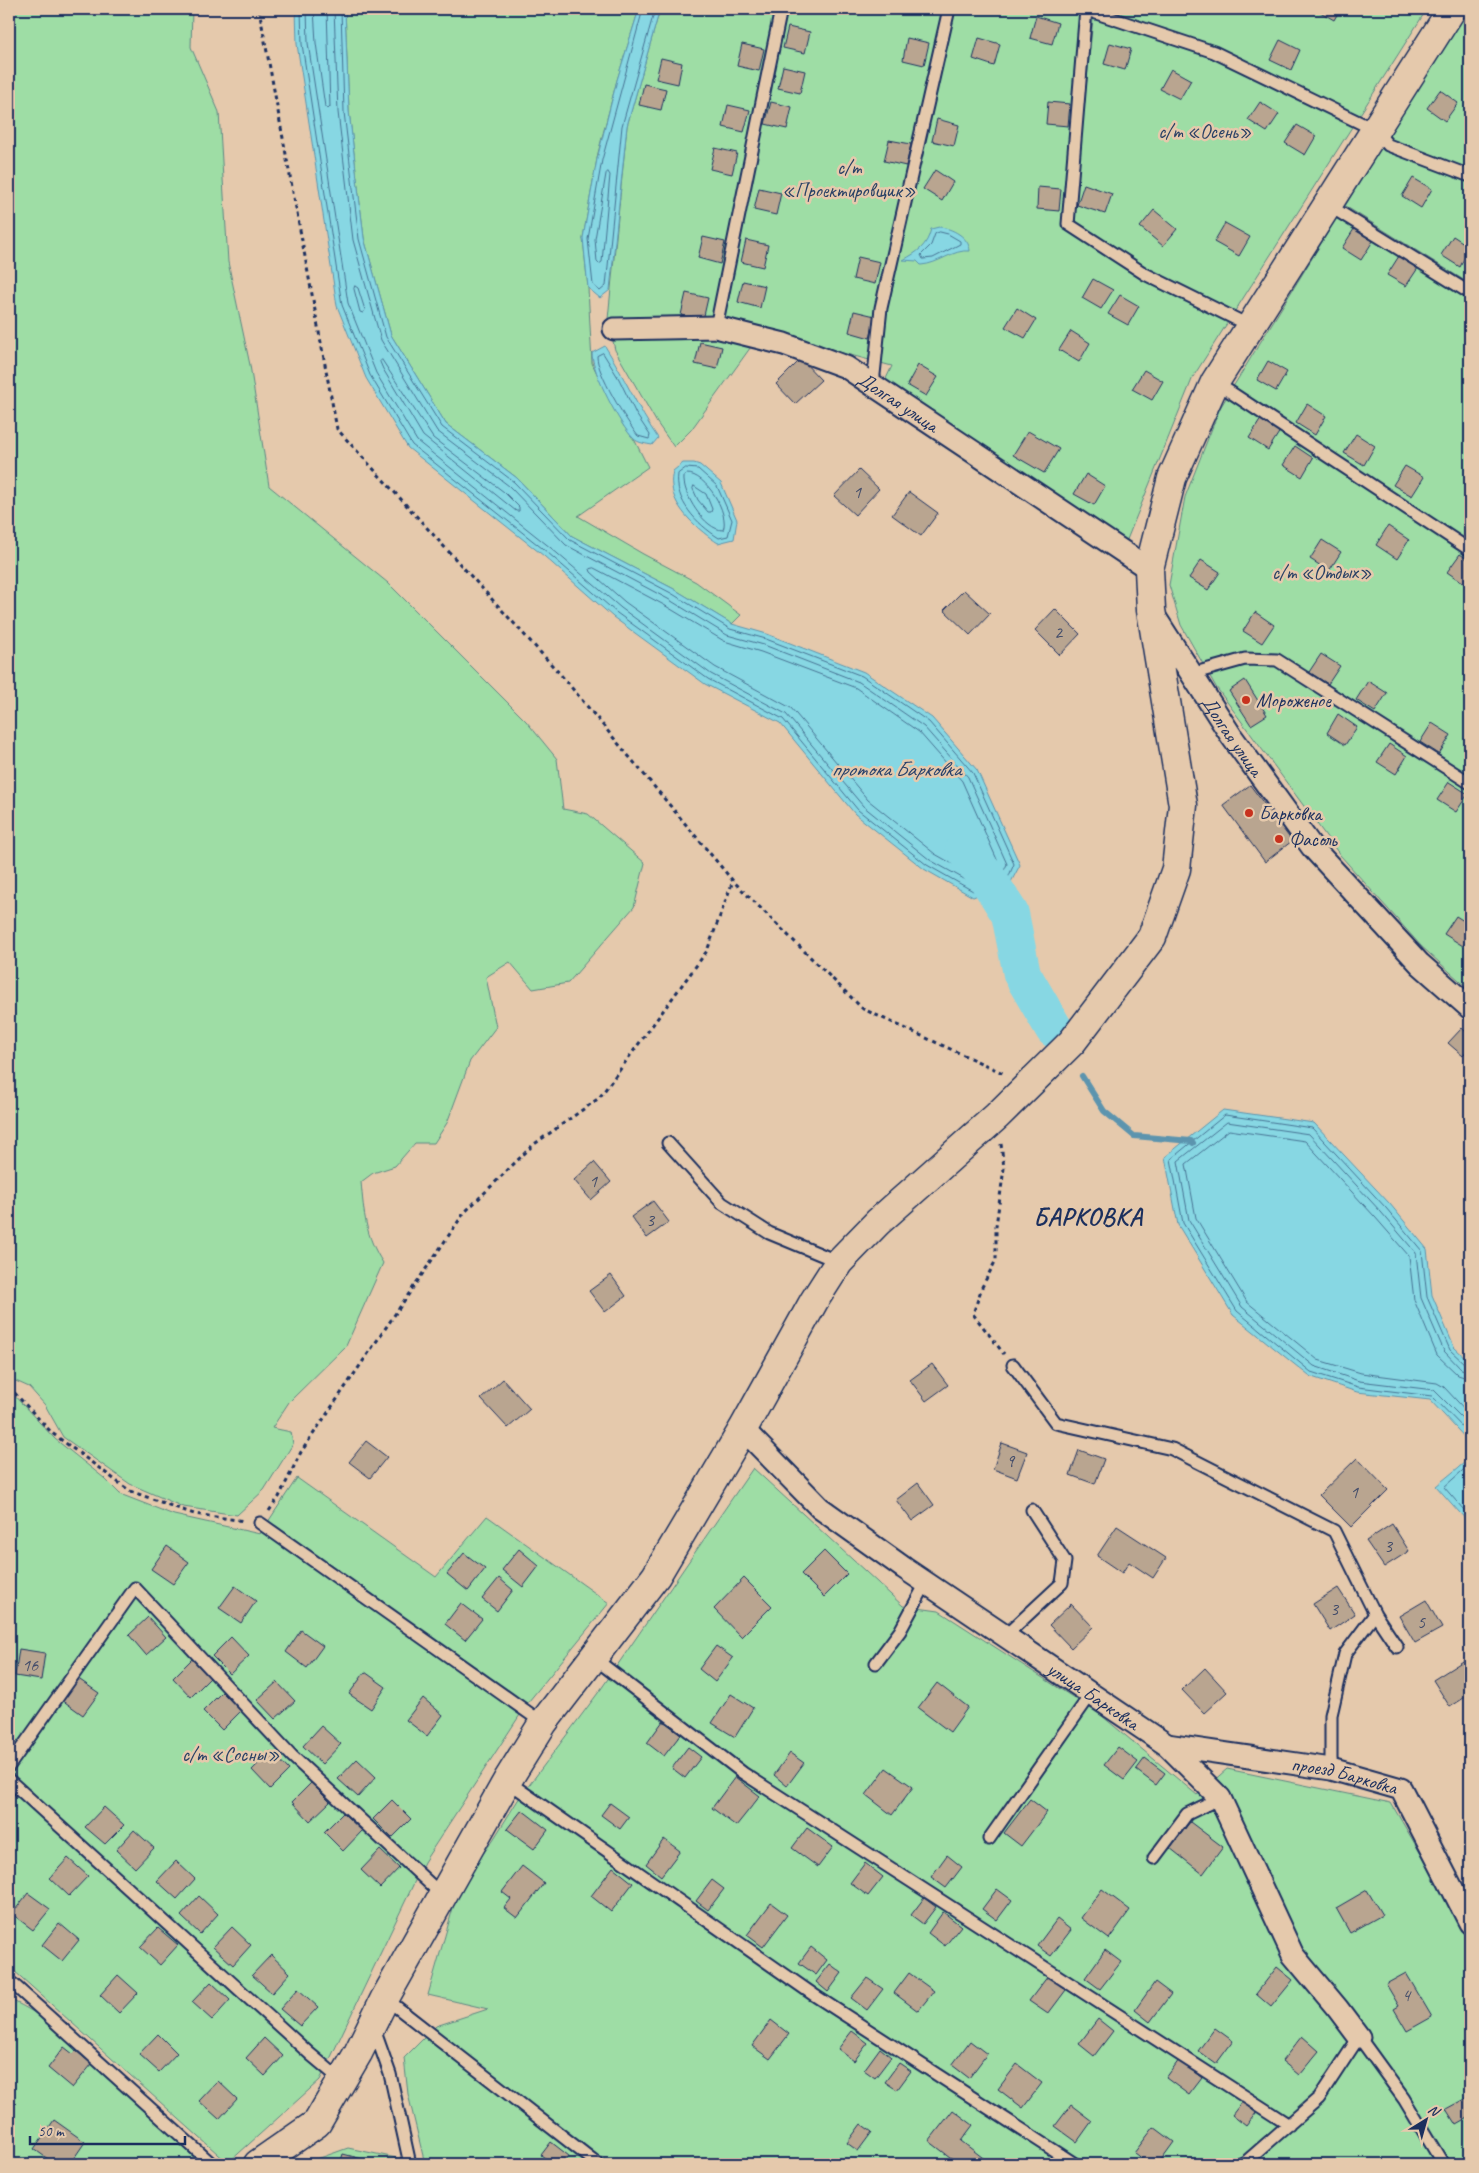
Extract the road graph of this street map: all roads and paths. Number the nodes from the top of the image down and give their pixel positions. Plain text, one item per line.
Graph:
1 (258, 9) edge
2 (782, 9) edge
3 (948, 9) edge
4 (1085, 9) edge
5 (1452, 9) edge
6 (1375, 130) junction
7 (1470, 176) edge
8 (1328, 205) junction
9 (1470, 293) edge
10 (1250, 326) junction
11 (716, 327) junction
12 (614, 329) dead end
13 (1215, 382) junction
14 (873, 384) junction
15 (1470, 550) edge
16 (1149, 569) junction
17 (1151, 610) junction
18 (1191, 674) junction
19 (1470, 782) edge
20 (733, 881) junction
21 (1470, 1008) edge
22 (1029, 1086) junction
23 (998, 1116) junction
24 (668, 1143) dead end
25 (839, 1262) junction
26 (1013, 1366) joint
27 (9, 1387) edge
28 (743, 1430) junction
29 (1032, 1510) dead end
30 (260, 1523) junction
31 (926, 1583) junction
32 (1375, 1614) junction
33 (1005, 1636) junction
34 (1398, 1647) dead end
35 (594, 1658) junction
36 (876, 1663) dead end
37 (1092, 1694) junction
38 (543, 1723) junction
39 (1167, 1745) junction
40 (9, 1766) edge
41 (1330, 1768) junction
42 (9, 1780) edge
43 (507, 1780) junction
44 (1220, 1798) junction
45 (989, 1839) dead end
46 (1154, 1858) dead end
47 (442, 1895) junction
48 (1470, 1923) edge
49 (13, 1984) dead end
50 (385, 1998) junction
51 (372, 2025) junction
52 (1359, 2037) junction
53 (341, 2080) junction
54 (1288, 2125) junction
55 (212, 2164) edge
56 (258, 2164) edge
57 (410, 2164) edge
58 (598, 2164) edge
59 (1076, 2164) edge
60 (1241, 2164) edge
61 (1443, 2164) edge

1 - 20 path
2 - 11 lane
3 - 14 lane
4 - 6 lane
4 - 10 lane
5 - 6 main road
6 - 7 lane
6 - 8 main road
8 - 9 lane
8 - 10 main road
10 - 13 main road
11 - 12 street, Долгая улица
11 - 14 street, Долгая улица
13 - 15 lane
13 - 16 main road
14 - 16 street, Долгая улица
16 - 17 main road
17 - 18 street, Долгая улица
17 - 22 main road
18 - 19 lane
18 - 21 street, Долгая улица
20 - 22 path
20 - 30 path
22 - 23 main road
23 - 25 main road
23 - 26 path
24 - 25 lane
25 - 28 main road
26 - 32 lane
27 - 30 path
28 - 31 street, улица Барковка
28 - 35 main road
29 - 33 lane
30 - 38 lane
31 - 33 street, улица Барковка
31 - 36 lane
32 - 34 lane
32 - 41 lane
33 - 37 street, улица Барковка
35 - 38 main road
35 - 54 lane
37 - 39 street, улица Барковка
37 - 45 lane
38 - 43 main road
39 - 41 street, проезд Барковка
39 - 44 street, улица Барковка
40 - 47 lane
41 - 48 street, проезд Барковка
42 - 53 lane
43 - 47 main road
43 - 59 lane
44 - 46 lane
44 - 52 street, улица Барковка
47 - 50 main road
49 - 55 lane
50 - 51 main road
50 - 58 lane
51 - 53 main road
51 - 57 lane
52 - 54 lane
52 - 61 lane
53 - 56 main road
54 - 60 lane

